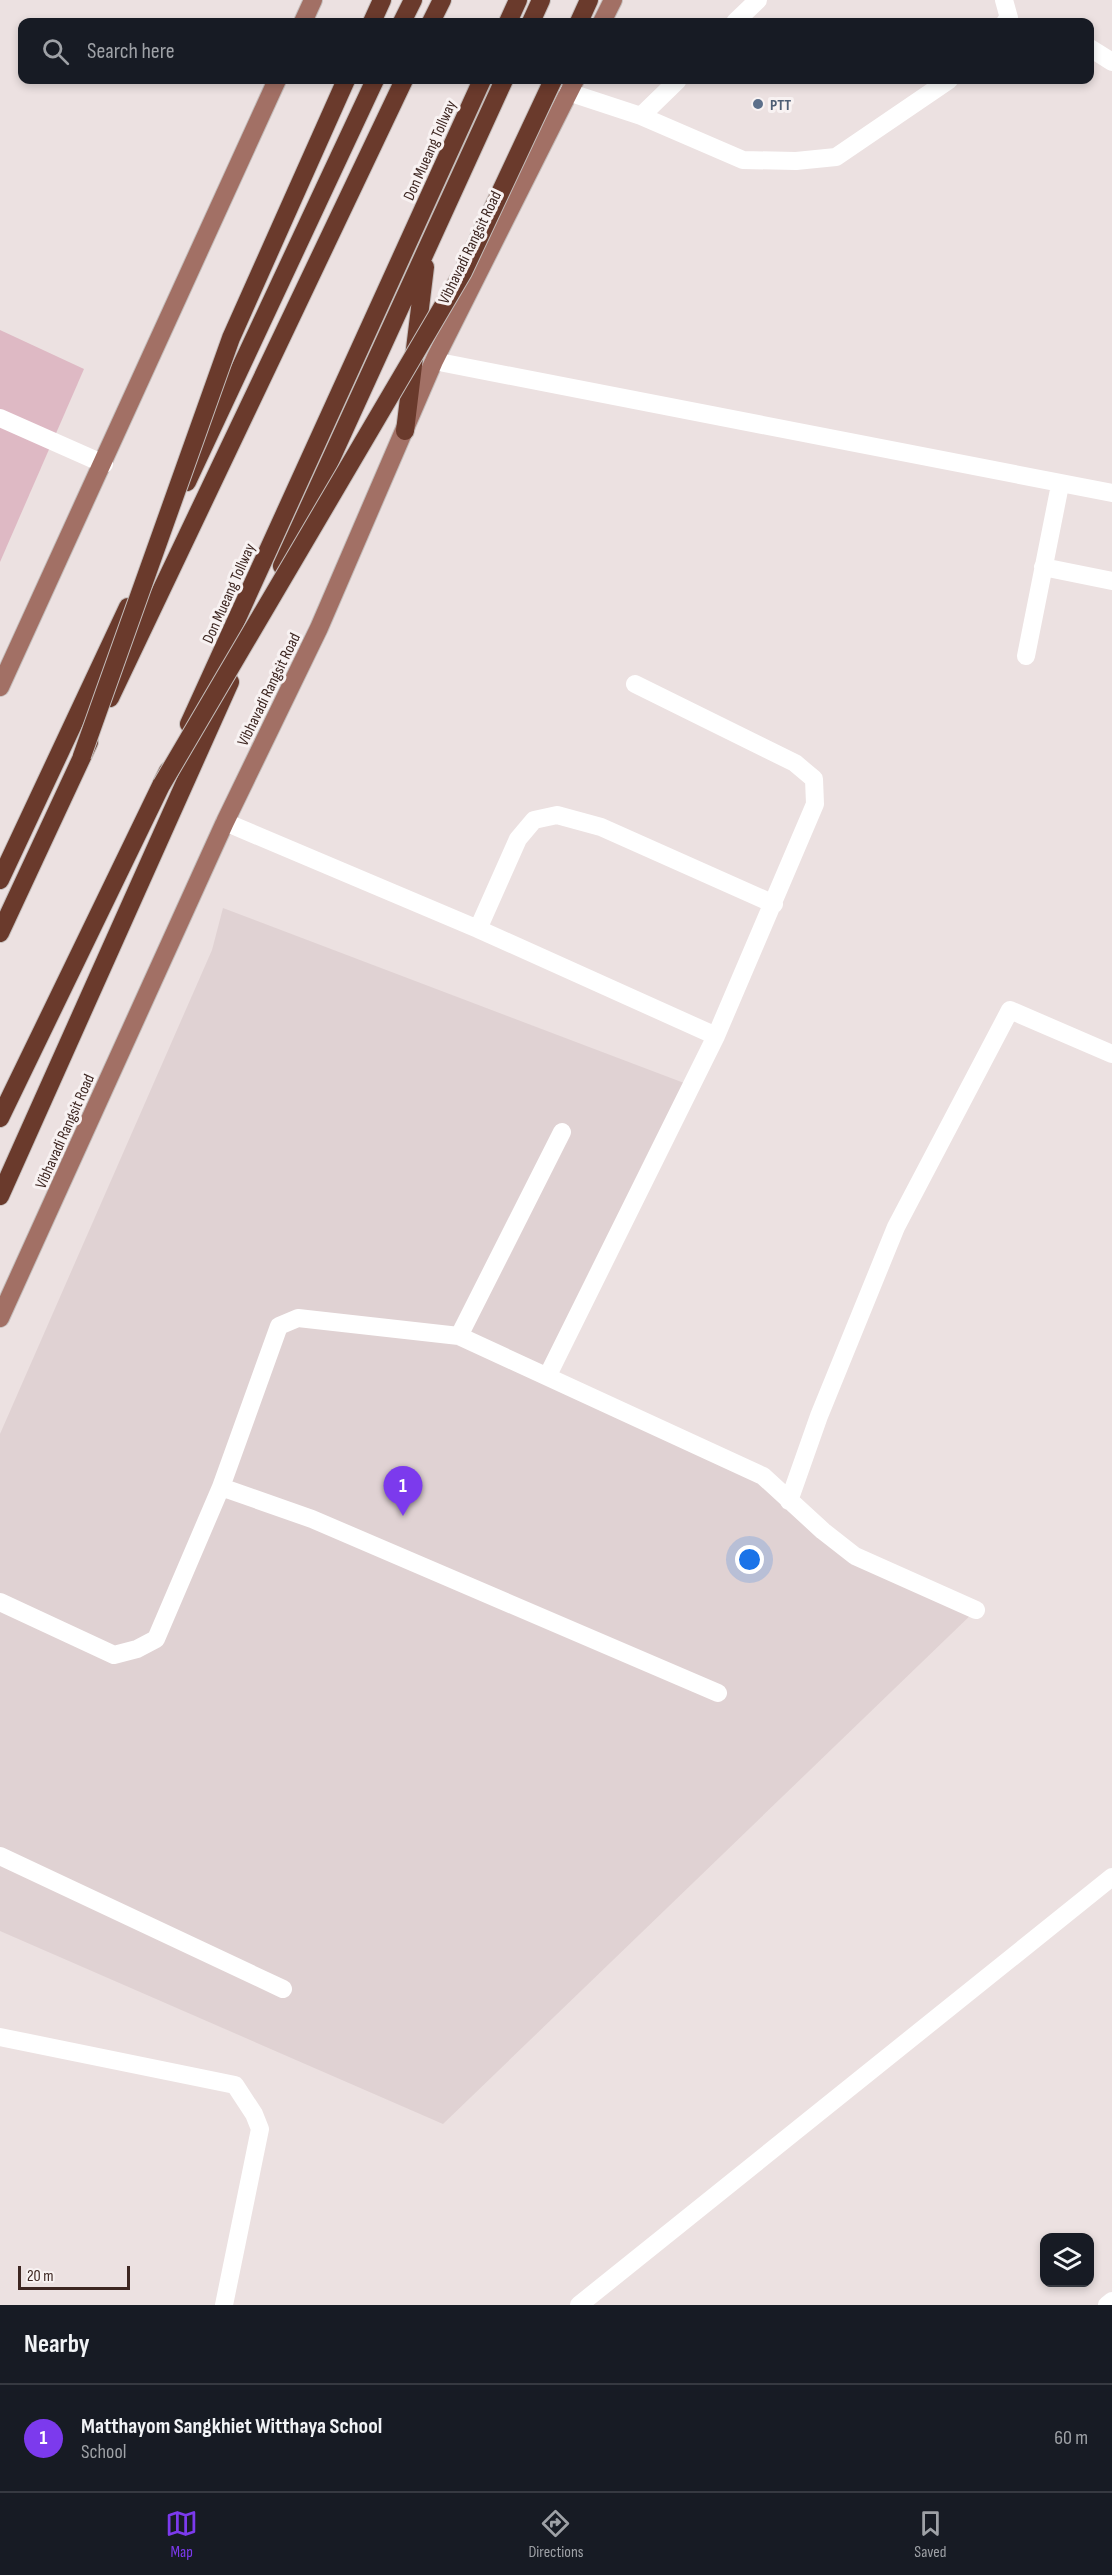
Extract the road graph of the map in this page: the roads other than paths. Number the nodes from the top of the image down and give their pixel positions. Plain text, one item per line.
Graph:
1 (313, 0) edge
2 (382, 0) edge
3 (413, 0) edge
4 (442, 0) edge
5 (518, 0) edge
6 (541, 0) edge
7 (589, 0) edge
8 (613, 0) edge
9 (758, 0) edge
10 (1004, 0) edge
11 (305, 18) edge
12 (374, 18) edge
13 (404, 18) edge
14 (433, 18) edge
15 (510, 18) edge
16 (533, 18) edge
17 (581, 18) edge
18 (604, 18) edge
19 (739, 18) edge
20 (1009, 18) edge
21 (1094, 51) edge
22 (1112, 62) edge
23 (275, 84) edge
24 (344, 84) edge
25 (373, 84) edge
26 (402, 84) edge
27 (480, 84) edge
28 (502, 84) edge
29 (550, 84) edge
30 (674, 84) edge
31 (943, 84) edge
32 (571, 86) edge
33 (641, 116) junction
34 (427, 250) junction
35 (434, 361) junction
36 (0, 418) edge
37 (405, 431) junction
38 (104, 464) junction
39 (1060, 485) junction
40 (1112, 493) edge
41 (1043, 567) junction
42 (1112, 581) edge
43 (1026, 656) dead end
44 (635, 684) dead end
45 (0, 687) edge
46 (82, 756) junction
47 (162, 784) junction
48 (225, 822) junction
49 (0, 880) edge
50 (774, 904) junction
51 (478, 929) junction
52 (0, 933) edge
53 (716, 1036) junction
54 (1112, 1054) edge
55 (0, 1118) edge
56 (562, 1132) dead end
57 (0, 1196) edge
58 (0, 1318) edge
59 (459, 1336) junction
60 (548, 1375) junction
61 (221, 1487) junction
62 (789, 1501) junction
63 (0, 1602) edge
64 (976, 1610) dead end
65 (718, 1693) dead end
66 (0, 1856) edge
67 (1112, 1877) edge
68 (283, 1989) dead end
69 (0, 2037) edge
70 (1112, 2301) edge
71 (224, 2305) edge
72 (579, 2305) edge
73 (1107, 2305) edge

1 - 11 main road
2 - 12 highway
3 - 13 highway
4 - 14 highway
5 - 15 highway
6 - 16 highway
7 - 17 highway
8 - 18 main road
9 - 19 street
10 - 20 street
21 - 22 street
23 - 38 main road
24 - 46 highway, bridge
25 - 49 highway
26 - 46 highway, bridge
27 - 47 highway, Don Mueang Tollway, bridge
28 - 34 highway, Vibhavadi Rangsit Road
29 - 47 highway, bridge
30 - 33 street
31 - 33 street
32 - 33 street
32 - 35 main road, Vibhavadi Rangsit Road
34 - 37 highway
34 - 57 highway, Vibhavadi Rangsit Road
35 - 37 main road, Vibhavadi Rangsit Road
35 - 39 street
36 - 38 street
37 - 48 main road, Vibhavadi Rangsit Road
38 - 45 main road
39 - 40 street
39 - 41 street
41 - 42 street
41 - 43 street
44 - 50 street
46 - 52 highway
47 - 55 highway, Don Mueang Tollway
48 - 51 street
48 - 58 main road, Vibhavadi Rangsit Road
50 - 51 street
50 - 53 street
51 - 53 street
53 - 60 street
54 - 62 street
56 - 59 street
59 - 60 street
59 - 61 street
60 - 62 street
61 - 63 street
61 - 65 street
62 - 64 street
66 - 68 street
67 - 72 street
69 - 71 street
70 - 73 street

